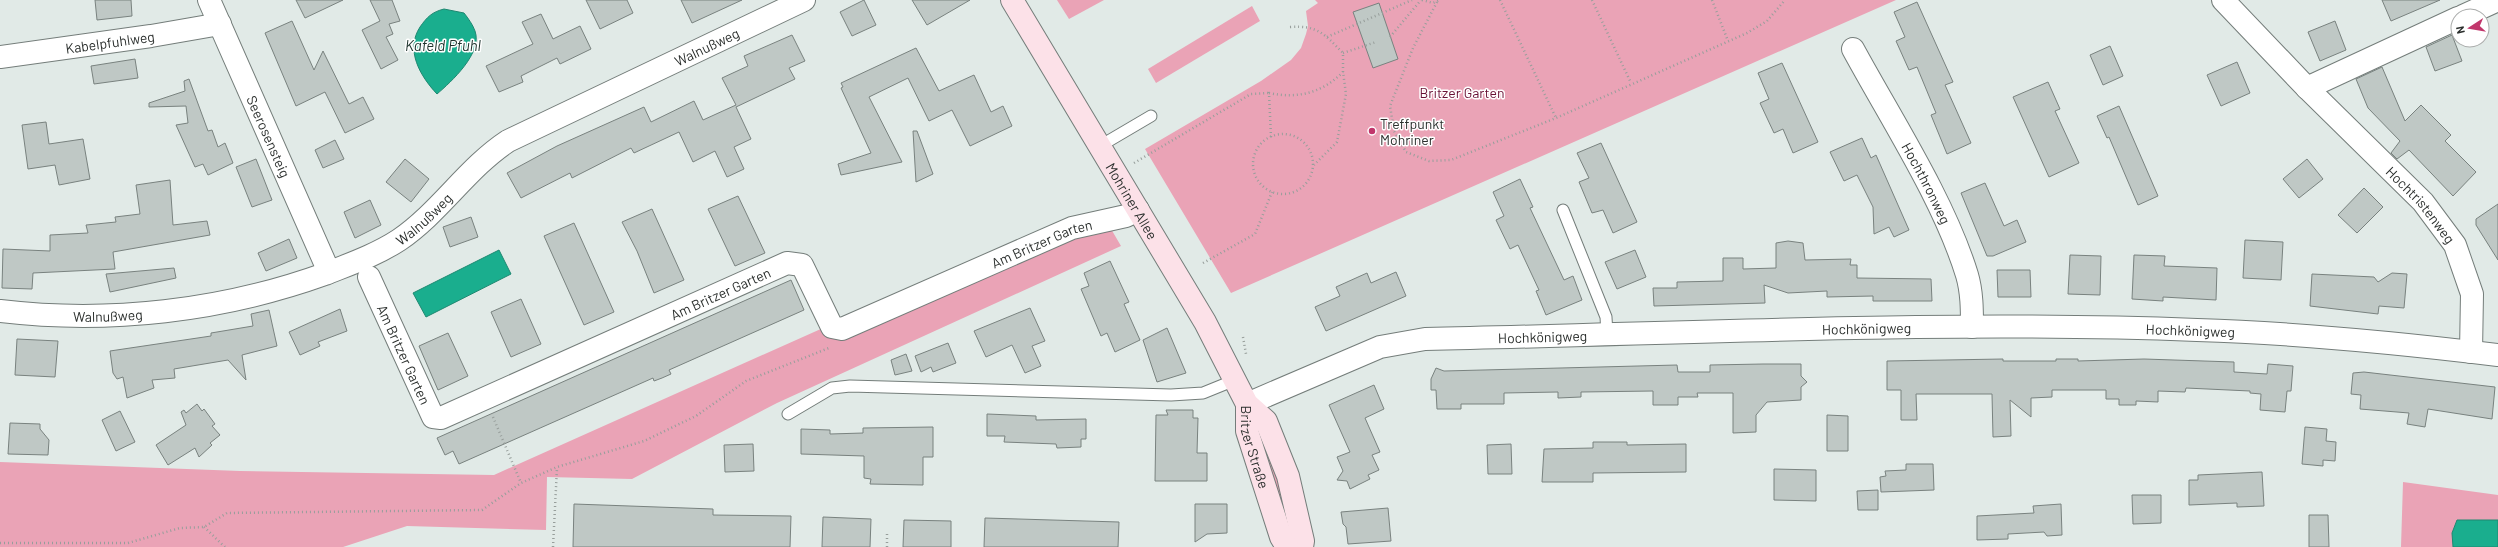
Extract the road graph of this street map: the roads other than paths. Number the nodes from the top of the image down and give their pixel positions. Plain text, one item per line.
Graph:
1 (209, 0) edge
2 (804, 0) edge
3 (1012, 0) edge
4 (2223, 0) edge
5 (2498, 0) edge
6 (2480, 8) edge
7 (2450, 22) edge
8 (220, 24) junction
9 (1853, 49) dead end
10 (0, 57) edge
11 (2307, 88) junction
12 (1151, 116) dead end
13 (1100, 146) junction
14 (1138, 210) junction
15 (1563, 210) dead end
16 (366, 269) junction
17 (329, 272) junction
18 (0, 311) edge
19 (1972, 327) junction
20 (1607, 335) junction
21 (2471, 352) junction
22 (2498, 355) edge
23 (1235, 380) junction
24 (1247, 404) junction
25 (788, 414) dead end
26 (1287, 547) edge
27 (1302, 547) edge

1 - 8 street, Seerosensteig
2 - 16 street, Walnußweg
3 - 13 main road, Mohriner Allee
4 - 11 street, Hochtristenweg
5 - 6 street
7 - 11 street
8 - 10 street, Kabelpfuhlweg
8 - 17 street, Seerosensteig
9 - 19 street, Hochthronweg
11 - 21 street, Hochtristenweg
12 - 13 lane
13 - 14 main road, Mohriner Allee
14 - 16 street, Am Britzer Garten
14 - 23 main road, Mohriner Allee
15 - 20 lane
16 - 17 street, Walnußweg
17 - 18 street, Walnußweg
19 - 20 street, Hochkönigweg
19 - 21 street, Hochkönigweg
20 - 24 street, Hochkönigweg
21 - 22 street, Hochkönigweg
23 - 24 main road, Mohriner Allee
23 - 25 lane
24 - 26 main road, Britzer Straße
24 - 27 main road, Britzer Straße

